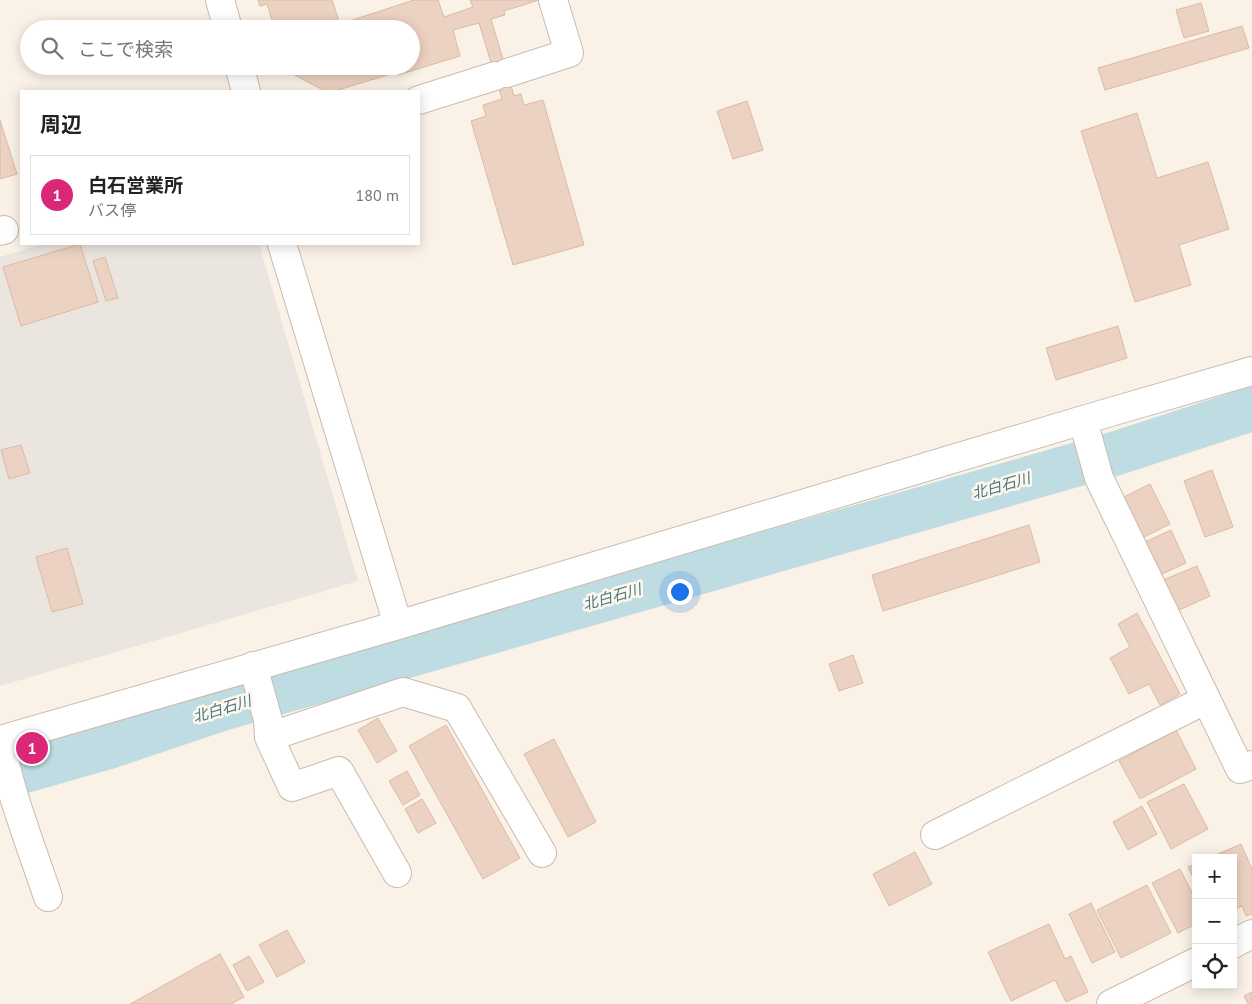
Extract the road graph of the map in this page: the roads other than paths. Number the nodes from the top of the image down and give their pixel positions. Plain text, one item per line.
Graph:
1 (220, 0) edge
2 (553, 0) edge
3 (226, 20) edge
4 (242, 75) edge
5 (246, 90) edge
6 (420, 100) edge
7 (282, 245) edge
8 (1252, 371) edge
9 (1085, 428) junction
10 (398, 625) junction
11 (255, 673) junction
12 (1205, 700) junction
13 (269, 728) junction
14 (1, 746) edge
15 (1252, 765) edge
16 (935, 835) dead end
17 (542, 853) dead end
18 (396, 873) dead end
19 (48, 898) dead end
20 (1252, 934) edge
21 (1237, 942) edge
22 (1192, 964) edge
23 (1111, 1004) edge

1 - 3 street
2 - 6 street
4 - 5 street
7 - 10 street
8 - 9 street
9 - 10 street
9 - 12 street
10 - 11 street
11 - 13 street
11 - 14 street
12 - 15 street
12 - 16 street
13 - 17 street
13 - 18 street
14 - 19 street
20 - 21 street
22 - 23 street

